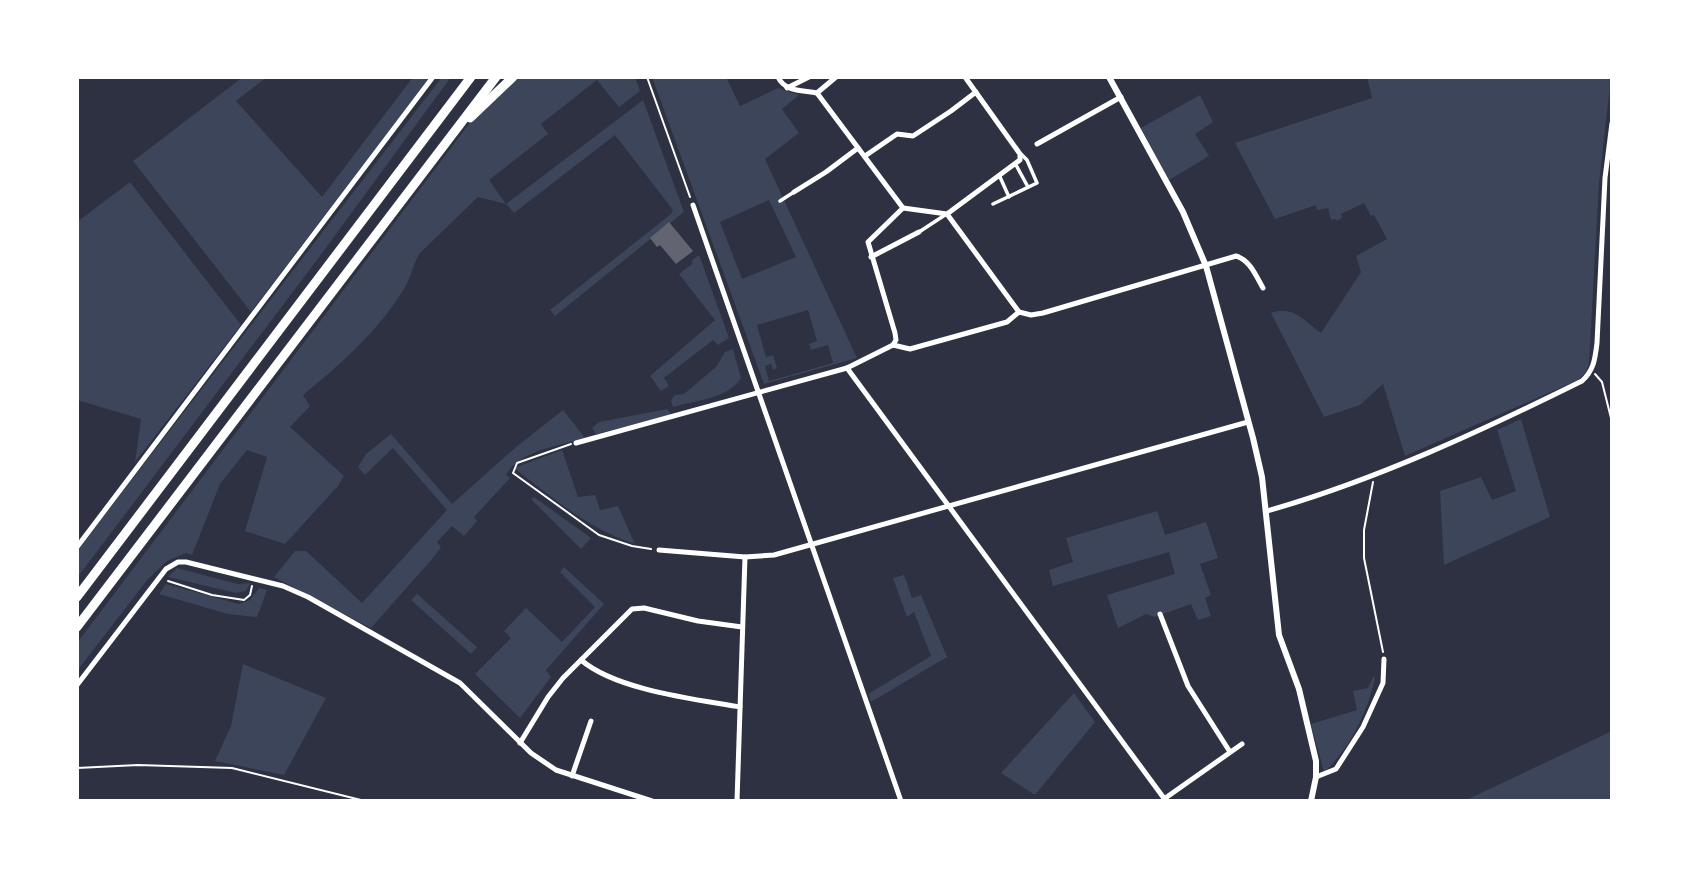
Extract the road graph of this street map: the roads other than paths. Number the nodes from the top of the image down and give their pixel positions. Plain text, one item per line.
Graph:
1 (433, 77) edge
2 (463, 77) edge
3 (471, 77) edge
4 (496, 77) edge
5 (513, 77) edge
6 (778, 77) edge
7 (809, 77) edge
8 (836, 77) edge
9 (965, 77) edge
10 (1109, 77) edge
11 (788, 88) junction
12 (976, 92) junction
13 (817, 93) junction
14 (1121, 97) junction
15 (1612, 123) edge
16 (435, 125) junction
17 (451, 136) junction
18 (1037, 144) dead end
19 (858, 148) junction
20 (1020, 154) junction
21 (865, 156) junction
22 (1016, 164) junction
23 (1000, 177) junction
24 (1028, 187) junction
25 (794, 192) joint
26 (1009, 197) junction
27 (780, 201) dead end
28 (993, 204) dead end
29 (693, 205) road end
30 (903, 208) junction
31 (947, 214) junction
32 (919, 232) joint
33 (871, 257) junction
34 (1206, 266) junction
35 (1263, 288) dead end
36 (1019, 312) junction
37 (892, 345) junction
38 (846, 368) junction
39 (759, 393) junction
40 (1248, 422) junction
41 (576, 443) road end
42 (948, 507) junction
43 (1267, 511) junction
44 (811, 545) junction
45 (77, 547) edge
46 (659, 550) road end
47 (745, 557) junction
48 (77, 597) edge
49 (1160, 614) dead end
50 (77, 627) edge
51 (742, 627) junction
52 (1384, 659) road end
53 (581, 660) junction
54 (77, 685) edge
55 (740, 707) junction
56 (591, 721) dead end
57 (520, 743) junction
58 (1242, 744) dead end
59 (1230, 752) junction
60 (572, 776) junction
61 (1316, 778) junction
62 (1165, 800) edge
63 (652, 801) edge
64 (737, 801) edge
65 (901, 801) edge
66 (1311, 801) edge

1 - 45 street
2 - 16 highway
3 - 16 highway
4 - 17 highway
5 - 17 highway
6 - 11 street
7 - 11 street
8 - 13 street
9 - 12 street
10 - 14 street
11 - 13 street
12 - 20 street
12 - 21 street
13 - 19 street
14 - 18 street
14 - 34 street
15 - 43 street
16 - 48 highway
17 - 50 highway
19 - 21 street
19 - 25 street
20 - 22 street
20 - 24 street
21 - 30 street
22 - 23 street
22 - 24 street
23 - 26 street
23 - 31 street
24 - 26 street
25 - 27 street
26 - 28 street
29 - 39 street
30 - 31 street
30 - 33 street
31 - 32 street
31 - 36 street
32 - 33 street
33 - 37 street
34 - 35 street
34 - 36 street
34 - 40 street
36 - 37 street
37 - 38 street
38 - 39 street
38 - 42 street
39 - 41 street
39 - 44 street
40 - 42 street
40 - 43 street
42 - 44 street
42 - 62 street
43 - 61 street
44 - 47 street
44 - 65 street
46 - 47 street
47 - 51 street
49 - 59 street
51 - 53 street
51 - 55 street
52 - 61 street
53 - 55 street
53 - 57 street
54 - 57 street
55 - 64 street
56 - 60 street
57 - 60 street
58 - 59 street
59 - 62 street
60 - 63 street
61 - 66 street

